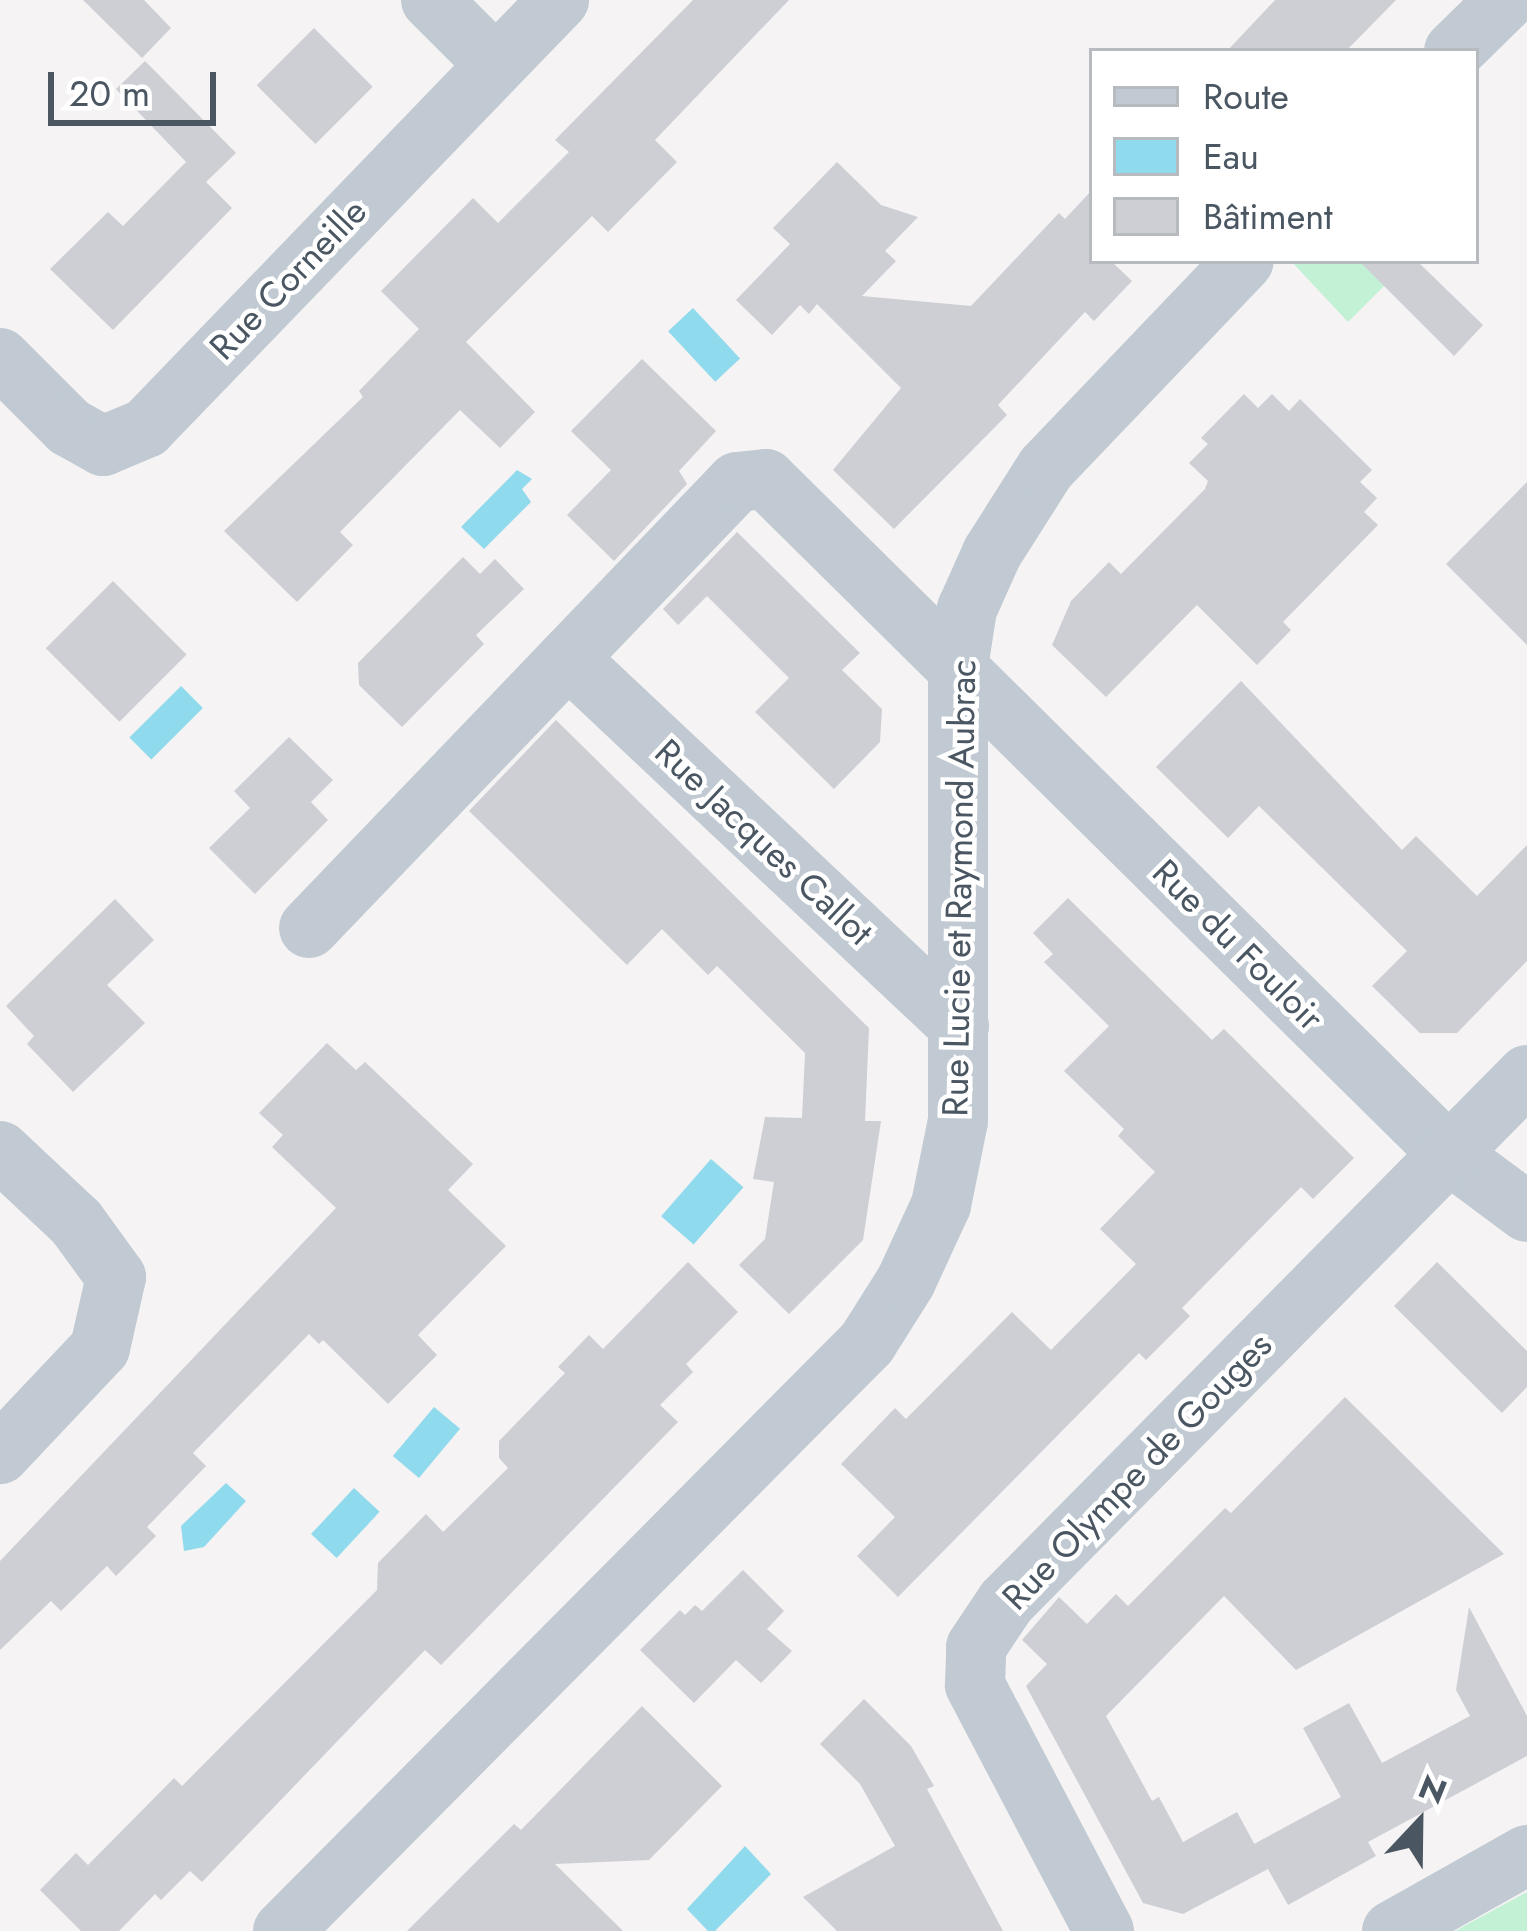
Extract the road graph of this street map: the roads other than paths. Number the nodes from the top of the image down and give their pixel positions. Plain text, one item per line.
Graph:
1 (431, 0) edge
2 (559, 0) edge
3 (1506, 0) edge
4 (1457, 48) edge
5 (495, 64) junction
6 (1241, 264) edge
7 (0, 358) edge
8 (568, 658) junction
9 (958, 668) junction
10 (309, 928) dead end
11 (959, 1026) junction
12 (1527, 1075) edge
13 (0, 1151) edge
14 (1449, 1154) junction
15 (1527, 1211) edge
16 (0, 1454) edge
17 (1527, 1855) edge
18 (284, 1931) edge
19 (1104, 1931) edge
20 (1392, 1931) edge

1 - 5 street
2 - 5 street, Rue Corneille
3 - 4 street
5 - 7 street, Rue Corneille
6 - 9 street, Rue Lucie et Raymond Aubrac
8 - 9 street
8 - 10 street
8 - 11 street, Rue Jacques Callot
9 - 11 street, Rue Lucie et Raymond Aubrac
9 - 14 street, Rue du Fouloir
11 - 18 street, Rue Lucie et Raymond Aubrac
12 - 14 street, Rue Olympe de Gouges
13 - 16 street
14 - 15 street, Rue du Fouloir
14 - 19 street, Rue Olympe de Gouges
17 - 20 street

